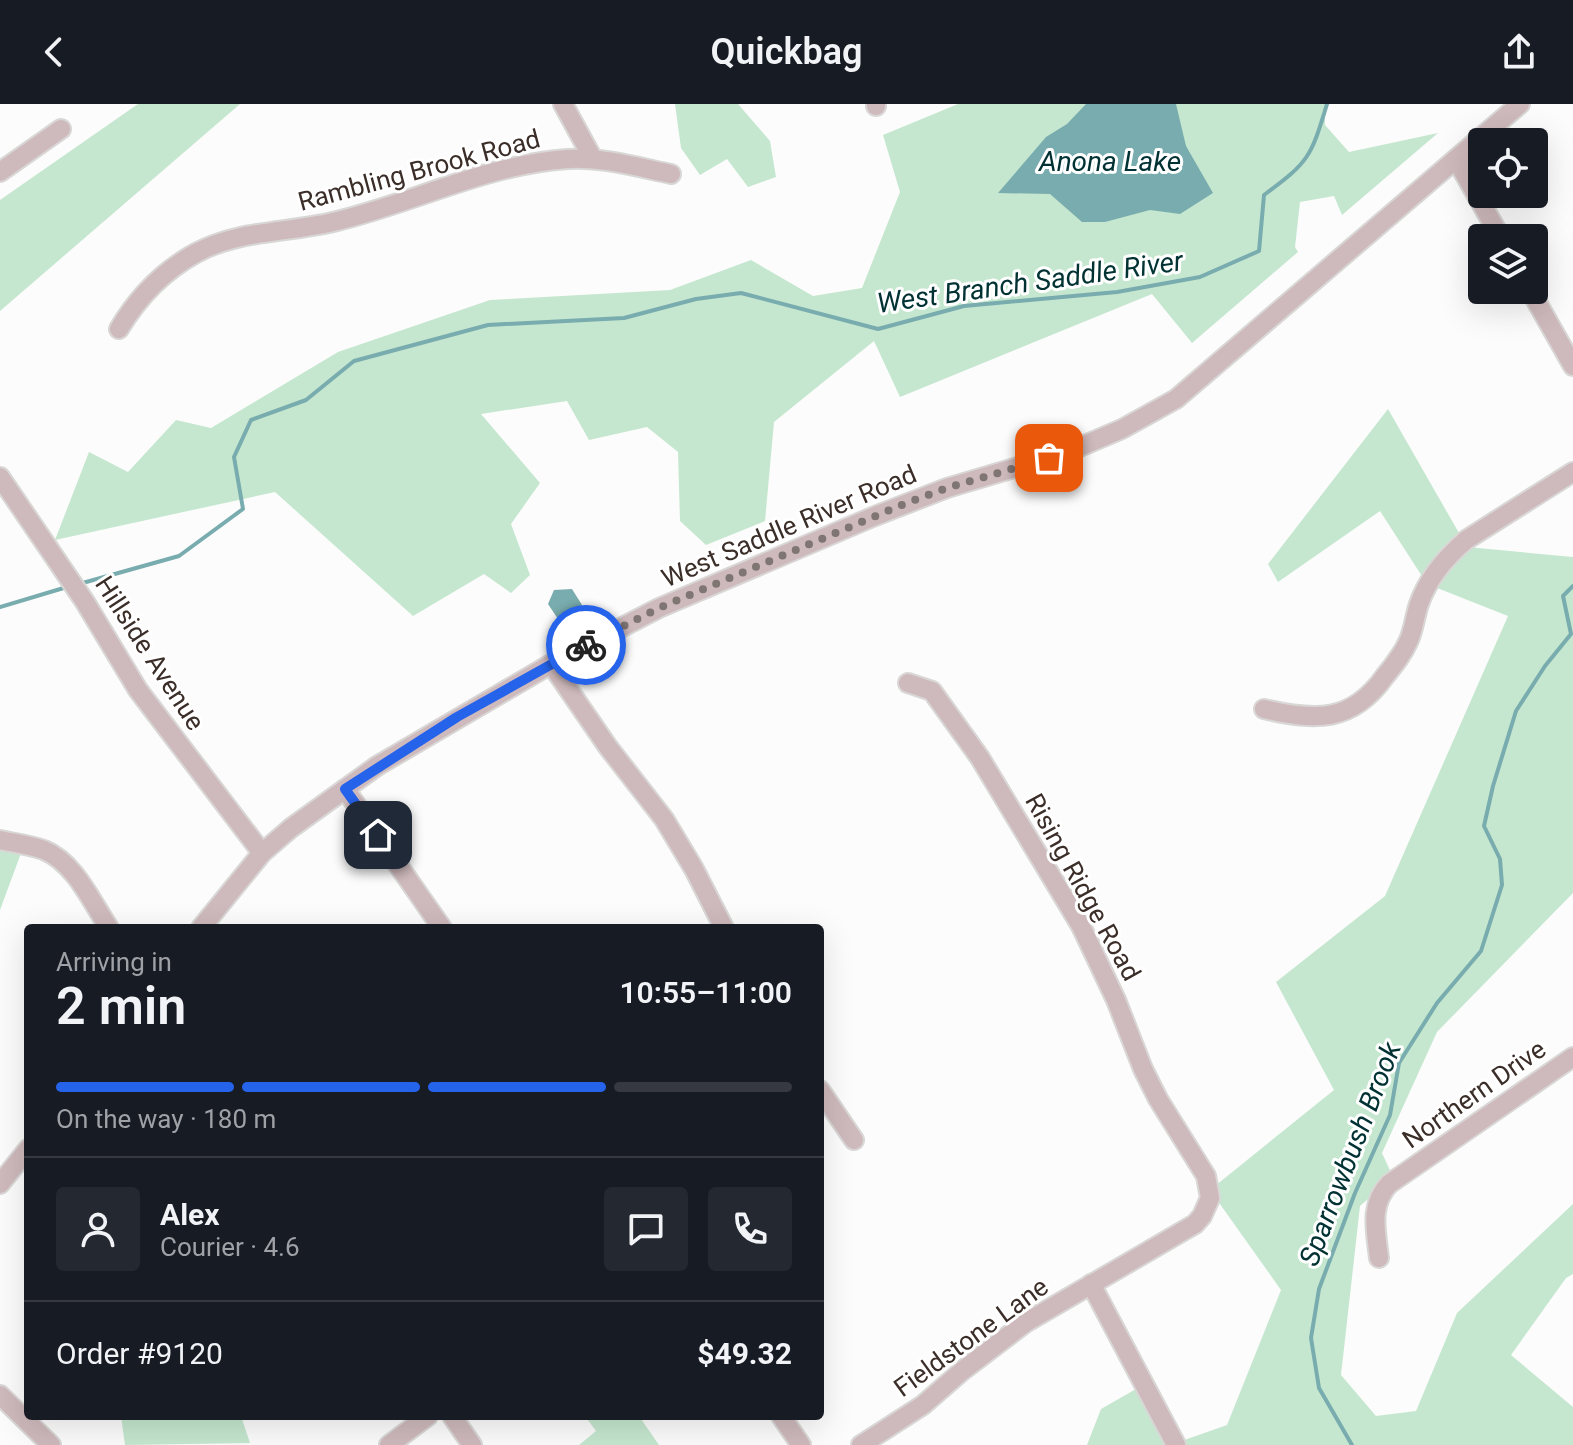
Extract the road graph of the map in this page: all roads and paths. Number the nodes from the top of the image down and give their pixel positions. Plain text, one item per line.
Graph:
1 (563, 104) edge
2 (1520, 104) edge
3 (61, 129) dead end
4 (593, 159) junction
5 (1456, 159) junction
6 (0, 172) edge
7 (671, 174) dead end
8 (1493, 224) edge
9 (1538, 304) edge
10 (119, 329) dead end
11 (1573, 366) edge
12 (1573, 472) edge
13 (0, 477) edge
14 (551, 664) junction
15 (908, 683) dead end
16 (1264, 709) dead end
17 (345, 789) junction
18 (0, 840) edge
19 (262, 853) junction
20 (106, 924) edge
21 (204, 924) edge
22 (439, 924) edge
23 (722, 924) edge
24 (1573, 1057) edge
25 (824, 1096) edge
26 (854, 1140) dead end
27 (24, 1154) edge
28 (0, 1184) edge
29 (1195, 1224) joint
30 (1379, 1258) dead end
31 (1091, 1284) junction
32 (0, 1395) edge
33 (24, 1419) edge
34 (26, 1420) edge
35 (423, 1420) edge
36 (455, 1420) edge
37 (784, 1420) edge
38 (51, 1445) edge
39 (389, 1445) edge
40 (472, 1445) edge
41 (801, 1445) edge
42 (861, 1445) edge
43 (1176, 1445) edge

1 - 4 street
2 - 5 street, West Saddle River Road
3 - 6 street
4 - 7 street, Rambling Brook Road
4 - 10 street, Rambling Brook Road
5 - 8 street
5 - 14 street, West Saddle River Road
9 - 11 street
12 - 16 street
13 - 19 street, Hillside Avenue
14 - 17 street, West Saddle River Road
14 - 23 street
15 - 29 street, Rising Ridge Road
17 - 19 street, West Saddle River Road
17 - 22 street
18 - 20 street
19 - 21 street, West Saddle River Road
24 - 30 street, Northern Drive
25 - 26 street
27 - 28 street
29 - 31 street, Fieldstone Lane
31 - 42 street, Fieldstone Lane
31 - 43 street
32 - 33 street
34 - 38 street
35 - 39 street
36 - 40 street
37 - 41 street

